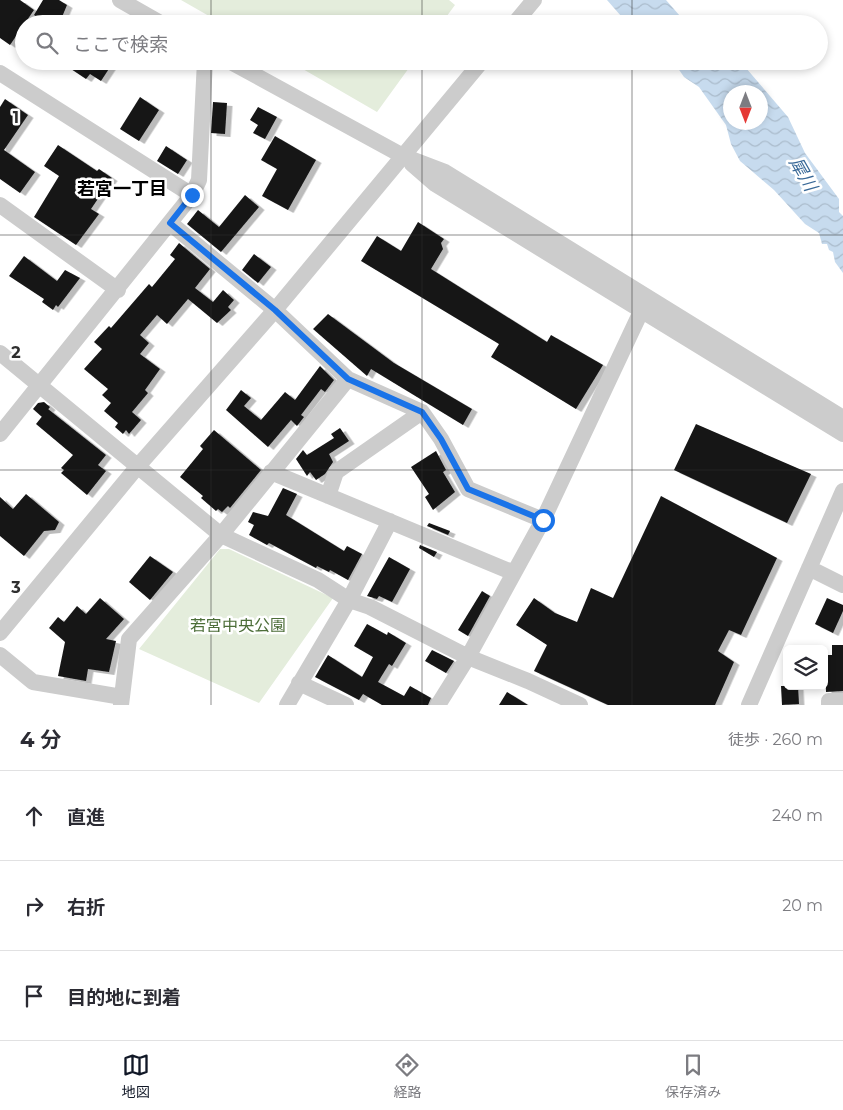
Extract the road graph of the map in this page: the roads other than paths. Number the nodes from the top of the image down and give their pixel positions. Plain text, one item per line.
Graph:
1 (120, 0) edge
2 (534, 0) edge
3 (146, 15) edge
4 (522, 15) edge
5 (205, 70) edge
6 (245, 70) edge
7 (475, 70) edge
8 (0, 74) edge
9 (403, 156) junction
10 (192, 195) junction
11 (0, 205) edge
12 (170, 223) junction
13 (118, 290) junction
14 (644, 304) junction
15 (275, 310) junction
16 (0, 353) edge
17 (348, 379) junction
18 (40, 387) junction
19 (422, 412) junction
20 (843, 418) edge
21 (0, 434) edge
22 (843, 434) edge
23 (138, 466) junction
24 (272, 472) junction
25 (843, 491) edge
26 (328, 496) junction
27 (543, 520) junction
28 (390, 522) junction
29 (220, 535) junction
30 (809, 568) junction
31 (514, 573) junction
32 (843, 585) edge
33 (349, 600) junction
34 (0, 633) edge
35 (0, 655) edge
36 (468, 657) junction
37 (300, 683) junction
38 (122, 701) edge
39 (843, 701) edge
40 (287, 705) edge
41 (346, 705) edge
42 (438, 705) edge
43 (580, 705) edge
44 (749, 705) edge
45 (829, 705) edge

1 - 3 street
2 - 4 street
5 - 10 street
6 - 9 street
7 - 9 street
8 - 10 street
9 - 14 street
9 - 15 street
10 - 12 street
11 - 13 street
12 - 13 street
12 - 15 street
13 - 18 street
14 - 20 street
14 - 22 street
14 - 27 street
15 - 17 street
15 - 23 street
16 - 18 street
17 - 19 street
17 - 24 street
18 - 21 street
18 - 23 street
19 - 26 street
19 - 27 street
23 - 29 street
23 - 34 street
24 - 26 street
24 - 29 street
25 - 30 street
26 - 28 street
27 - 31 street
28 - 31 street
28 - 33 street
29 - 33 street
29 - 38 street
30 - 32 street
30 - 44 street
31 - 36 street
33 - 36 street
33 - 37 street
35 - 38 street
36 - 42 street
36 - 43 street
37 - 40 street
37 - 41 street
39 - 45 street

